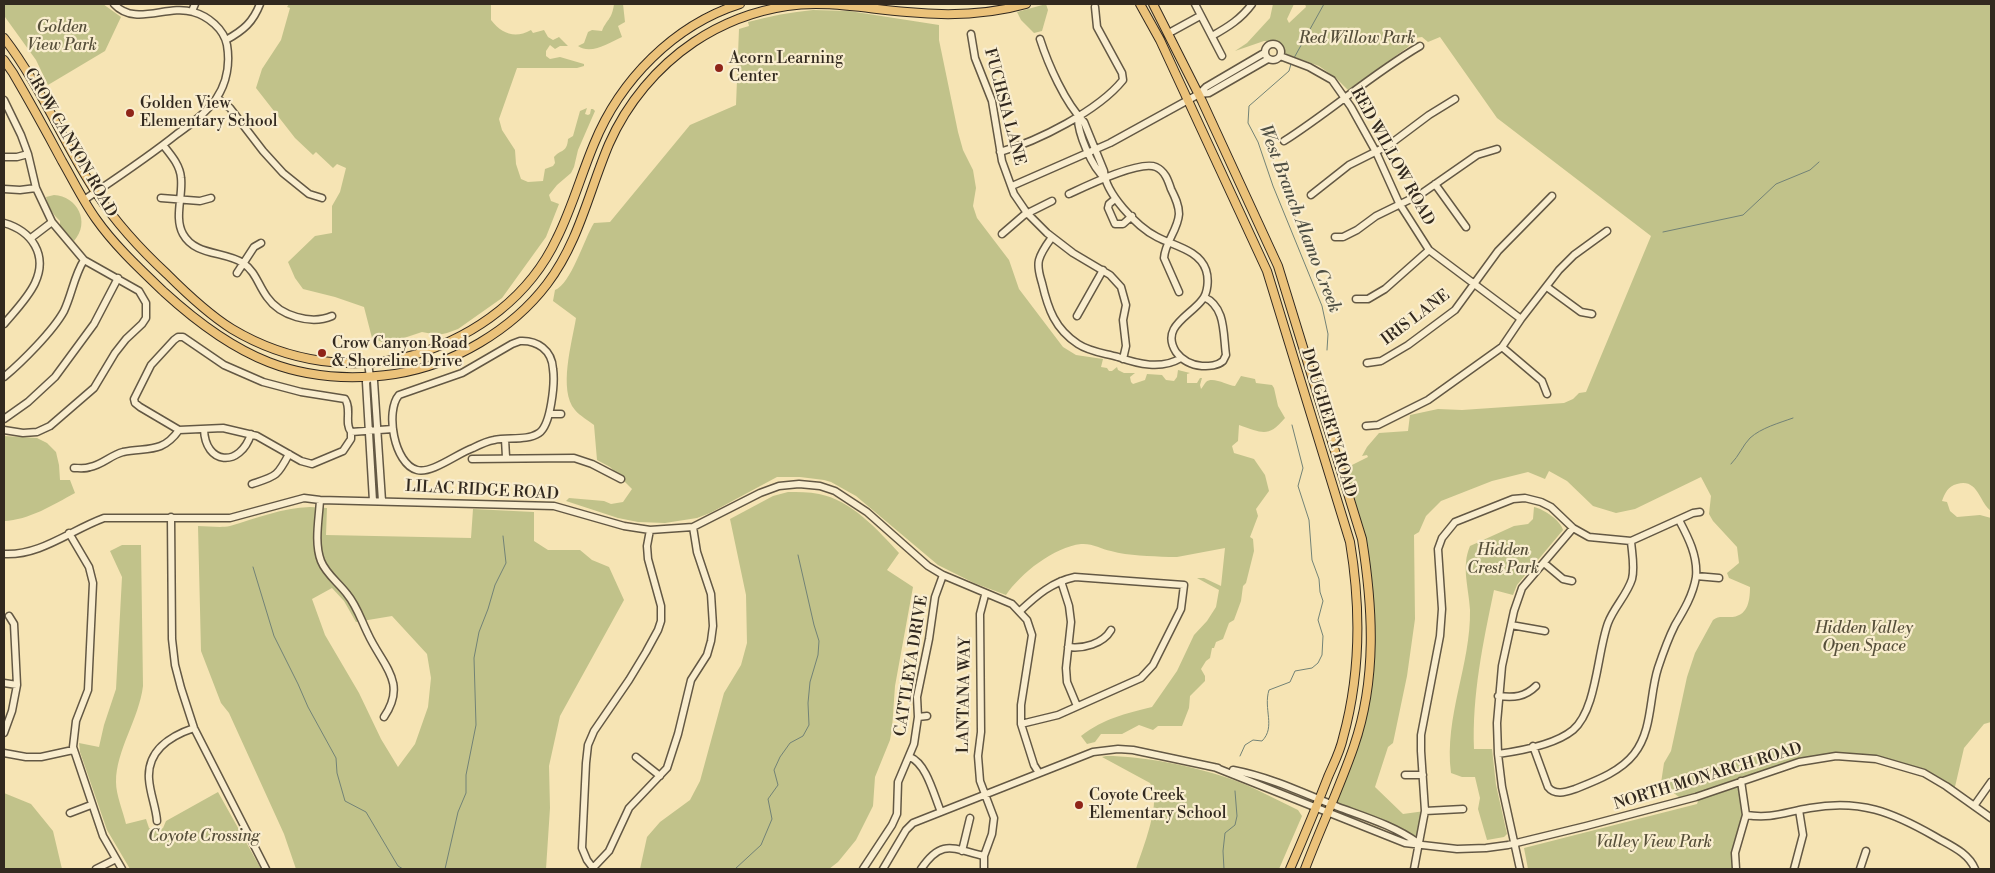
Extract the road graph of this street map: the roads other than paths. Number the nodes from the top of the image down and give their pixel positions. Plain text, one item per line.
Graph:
1 (114, 4) edge
2 (194, 4) edge
3 (260, 4) edge
4 (740, 4) edge
5 (807, 4) edge
6 (1026, 4) edge
7 (1140, 4) edge
8 (1154, 4) edge
9 (1195, 4) edge
10 (1252, 4) edge
11 (1095, 7) dead end
12 (192, 11) junction
13 (1200, 16) junction
14 (1169, 33) junction
15 (971, 34) dead end
16 (1212, 36) junction
17 (4, 38) edge
18 (1040, 39) dead end
19 (226, 40) junction
20 (1420, 46) dead end
21 (1222, 56) dead end
22 (1266, 56) junction
23 (1282, 57) junction
24 (4, 60) edge
25 (1199, 94) junction
26 (217, 98) junction
27 (1345, 98) junction
28 (1455, 99) dead end
29 (4, 100) edge
30 (1187, 100) junction
31 (1078, 116) junction
32 (1284, 141) dead end
33 (163, 145) junction
34 (1497, 150) dead end
35 (1092, 151) junction
36 (1000, 152) junction
37 (1376, 152) junction
38 (28, 154) junction
39 (4, 157) edge
40 (1104, 178) junction
41 (1436, 184) junction
42 (1012, 186) junction
43 (36, 188) junction
44 (4, 189) edge
45 (96, 192) junction
46 (1069, 194) dead end
47 (1311, 195) dead end
48 (1552, 196) dead end
49 (161, 198) dead end
50 (211, 198) dead end
51 (322, 198) dead end
52 (84, 200) junction
53 (180, 200) junction
54 (1115, 200) junction
55 (1052, 201) dead end
56 (1399, 203) junction
57 (1027, 213) junction
58 (1132, 216) junction
59 (52, 222) junction
60 (4, 223) edge
61 (1466, 227) dead end
62 (1607, 231) dead end
63 (1002, 234) dead end
64 (1052, 237) junction
65 (30, 238) junction
66 (1335, 238) dead end
67 (261, 243) dead end
68 (1168, 243) junction
69 (1429, 250) junction
70 (84, 260) junction
71 (243, 263) junction
72 (1103, 270) junction
73 (237, 273) dead end
74 (118, 278) junction
75 (1475, 284) junction
76 (1547, 287) junction
77 (1179, 292) dead end
78 (1204, 297) junction
79 (1356, 299) dead end
80 (1592, 314) dead end
81 (332, 316) dead end
82 (1077, 316) dead end
83 (1521, 319) junction
84 (4, 324) edge
85 (1502, 347) junction
86 (1181, 358) junction
87 (1123, 359) junction
88 (368, 363) junction
89 (1367, 363) dead end
90 (4, 377) edge
91 (370, 377) junction
92 (1547, 394) dead end
93 (550, 414) junction
94 (561, 414) dead end
95 (4, 419) edge
96 (1366, 426) dead end
97 (204, 429) junction
98 (377, 429) junction
99 (393, 429) junction
100 (4, 430) edge
101 (180, 430) junction
102 (369, 430) junction
103 (351, 432) junction
104 (251, 434) junction
105 (505, 439) junction
106 (289, 454) junction
107 (506, 457) junction
108 (472, 459) dead end
109 (74, 468) dead end
110 (621, 479) dead end
111 (252, 484) dead end
112 (320, 500) junction
113 (373, 501) junction
114 (382, 501) junction
115 (1700, 512) dead end
116 (171, 518) junction
117 (1679, 520) junction
118 (693, 527) junction
119 (1573, 528) junction
120 (650, 530) junction
121 (69, 533) junction
122 (1631, 541) junction
123 (4, 554) edge
124 (1544, 563) junction
125 (943, 575) junction
126 (1696, 576) junction
127 (1719, 578) dead end
128 (1061, 581) junction
129 (1572, 581) dead end
130 (986, 594) junction
131 (1020, 611) junction
132 (9, 616) dead end
133 (1511, 625) junction
134 (1111, 630) dead end
135 (1545, 631) dead end
136 (1068, 647) junction
137 (4, 682) edge
138 (17, 685) junction
139 (1536, 686) dead end
140 (1498, 696) junction
141 (1077, 706) junction
142 (927, 716) dead end
143 (384, 717) dead end
144 (918, 717) junction
145 (1021, 724) junction
146 (194, 728) junction
147 (4, 733) edge
148 (1533, 746) junction
149 (74, 750) junction
150 (4, 753) edge
151 (1498, 754) junction
152 (636, 757) dead end
153 (910, 757) junction
154 (1214, 767) junction
155 (1039, 773) junction
156 (1405, 775) dead end
157 (1423, 775) junction
158 (660, 776) junction
159 (1741, 781) junction
160 (1991, 782) edge
161 (985, 795) junction
162 (1320, 799) junction
163 (1330, 804) junction
164 (91, 805) junction
165 (1974, 806) junction
166 (1315, 808) junction
167 (1463, 809) dead end
168 (1799, 810) junction
169 (1425, 811) junction
170 (70, 812) dead end
171 (941, 812) junction
172 (1327, 812) junction
173 (1746, 816) junction
174 (970, 818) dead end
175 (1991, 818) edge
176 (156, 821) dead end
177 (1419, 843) junction
178 (1514, 843) junction
179 (962, 851) junction
180 (1866, 851) dead end
181 (984, 856) junction
182 (116, 859) junction
183 (593, 868) edge
184 (96, 869) edge
185 (122, 869) edge
186 (266, 869) edge
187 (863, 869) edge
188 (883, 869) edge
189 (921, 869) edge
190 (984, 869) edge
191 (1290, 869) edge
192 (1305, 869) edge
193 (1414, 869) edge
194 (1520, 869) edge
195 (1736, 869) edge
196 (1794, 869) edge
197 (1860, 869) edge
198 (1975, 869) edge

1 - 12 street
2 - 12 street
3 - 19 street
4 - 88 main road, CROW CANYON ROAD
5 - 6 main road, CROW CANYON ROAD
5 - 91 main road, CROW CANYON ROAD
7 - 30 main road, DOUGHERTY ROAD
8 - 14 main road, DOUGHERTY ROAD
9 - 13 street
10 - 16 street
11 - 31 street
12 - 19 street
13 - 14 street
13 - 16 street
14 - 25 main road, DOUGHERTY ROAD
15 - 36 street, FUCHSIA LANE
16 - 21 street
17 - 45 main road, CROW CANYON ROAD
18 - 31 street
19 - 26 street
20 - 27 street
22 - 23 street
22 - 23 street
22 - 25 street
23 - 27 street, RED WILLOW ROAD
24 - 52 main road, CROW CANYON ROAD
25 - 30 street
25 - 163 main road, DOUGHERTY ROAD
26 - 33 street
26 - 51 street
27 - 32 street
27 - 37 street, RED WILLOW ROAD
28 - 37 street
29 - 38 street
30 - 35 street
30 - 162 main road, DOUGHERTY ROAD
31 - 35 street
31 - 36 street
33 - 45 street
33 - 53 street
34 - 41 street
35 - 40 street
35 - 42 street
36 - 42 street, FUCHSIA LANE
37 - 47 street
37 - 56 street, RED WILLOW ROAD
38 - 39 street
38 - 43 street
40 - 46 street
40 - 54 street
40 - 68 street
41 - 56 street
41 - 61 street
42 - 57 street, FUCHSIA LANE
43 - 44 street
43 - 59 street
45 - 52 street
45 - 88 main road, CROW CANYON ROAD
48 - 75 street, IRIS LANE
49 - 53 street
50 - 53 street
52 - 91 main road, CROW CANYON ROAD
53 - 71 street
54 - 58 street
54 - 58 street
55 - 57 street
56 - 66 street
56 - 69 street, RED WILLOW ROAD
57 - 63 street
57 - 64 street, FUCHSIA LANE
58 - 68 street
59 - 65 street
59 - 70 street
60 - 65 street
62 - 76 street
64 - 72 street, FUCHSIA LANE
64 - 87 street
65 - 84 street
67 - 71 street
68 - 77 street
68 - 78 street
69 - 75 street, RED WILLOW ROAD
69 - 79 street
70 - 74 street
70 - 90 street
71 - 73 street
71 - 81 street
72 - 82 street
72 - 87 street, FUCHSIA LANE
74 - 95 street
74 - 100 street
75 - 83 street, RED WILLOW ROAD
75 - 89 street, IRIS LANE
76 - 80 street
76 - 83 street
78 - 86 street
78 - 86 street
83 - 85 street
85 - 92 street
85 - 96 street
86 - 87 street
88 - 91 street
91 - 98 street
91 - 102 street
93 - 94 street
93 - 99 street
93 - 105 street
97 - 101 street
97 - 104 street
97 - 104 street
98 - 99 street
98 - 102 street
98 - 114 street
99 - 105 street
101 - 103 street
101 - 109 street
102 - 103 street
102 - 113 street
103 - 106 street
104 - 106 street
105 - 107 street
106 - 111 street
107 - 108 street
107 - 110 street
112 - 113 street, LILAC RIDGE ROAD
112 - 116 street, LILAC RIDGE ROAD
112 - 143 street
113 - 114 street, LILAC RIDGE ROAD
114 - 120 street, LILAC RIDGE ROAD
115 - 117 street
116 - 121 street, LILAC RIDGE ROAD
116 - 146 street
117 - 122 street
117 - 126 street
118 - 120 street, LILAC RIDGE ROAD
118 - 125 street, LILAC RIDGE ROAD
118 - 158 street
119 - 122 street
119 - 124 street
119 - 157 street
120 - 183 street
121 - 123 street, LILAC RIDGE ROAD
121 - 149 street
122 - 148 street
124 - 129 street
124 - 133 street
125 - 130 street, LILAC RIDGE ROAD
125 - 144 street, CATTLEYA DRIVE
126 - 127 street
126 - 148 street
128 - 131 street
128 - 136 street
128 - 141 street
130 - 131 street, LILAC RIDGE ROAD
130 - 161 street, LANTANA WAY
131 - 145 street
132 - 138 street
133 - 135 street
133 - 140 street
134 - 136 street
136 - 141 street
137 - 138 street
138 - 147 street
139 - 140 street
140 - 151 street
141 - 145 street
142 - 144 street
144 - 153 street, CATTLEYA DRIVE
145 - 155 street
146 - 176 street
146 - 186 street
148 - 151 street
149 - 150 street
149 - 164 street
151 - 178 street
152 - 158 street
153 - 171 street, CATTLEYA DRIVE
153 - 187 street
154 - 155 street
154 - 162 street, NORTH MONARCH ROAD
154 - 166 street, NORTH MONARCH ROAD
155 - 161 street
156 - 157 street
157 - 169 street
158 - 183 street
159 - 165 street, NORTH MONARCH ROAD
159 - 173 street
159 - 178 street, NORTH MONARCH ROAD
160 - 165 street
161 - 171 street
161 - 181 street, LANTANA WAY
162 - 163 street, NORTH MONARCH ROAD
162 - 166 main road, DOUGHERTY ROAD
163 - 172 main road, DOUGHERTY ROAD
163 - 177 street, NORTH MONARCH ROAD
164 - 170 street
164 - 182 street
165 - 175 street, NORTH MONARCH ROAD
166 - 172 street, NORTH MONARCH ROAD
166 - 191 main road, DOUGHERTY ROAD
167 - 169 street
168 - 173 street
168 - 196 street
168 - 198 street
169 - 177 street
171 - 188 street
172 - 177 street, NORTH MONARCH ROAD
172 - 192 main road, DOUGHERTY ROAD
173 - 195 street
174 - 179 street
177 - 178 street, NORTH MONARCH ROAD
177 - 193 street
178 - 194 street
179 - 181 street
179 - 189 street
180 - 197 street
181 - 190 street, LANTANA WAY
182 - 184 street
182 - 185 street

